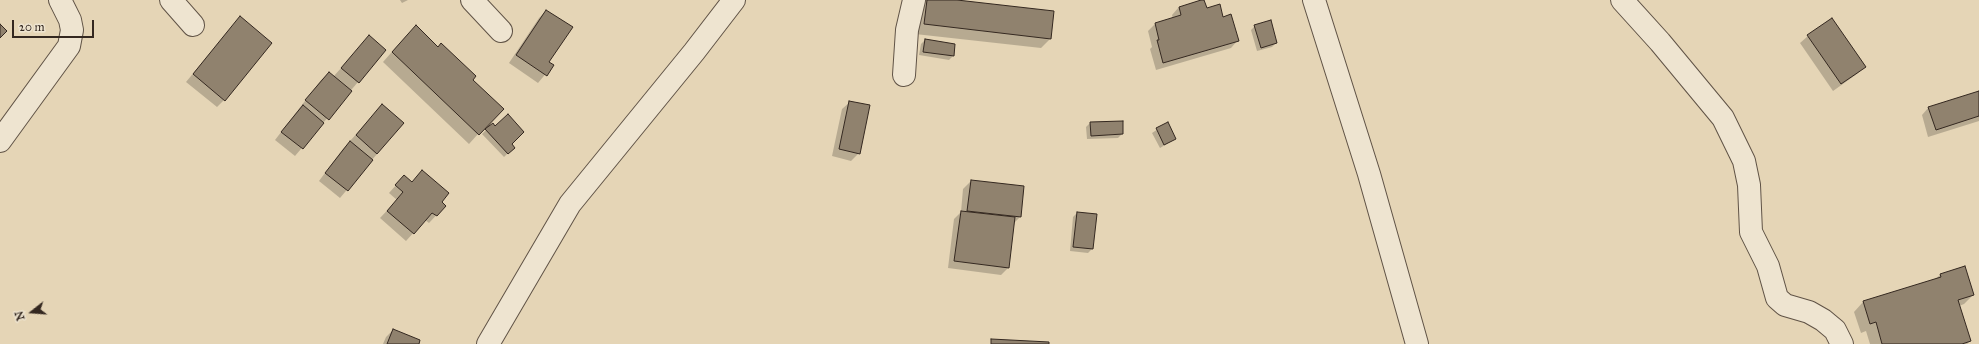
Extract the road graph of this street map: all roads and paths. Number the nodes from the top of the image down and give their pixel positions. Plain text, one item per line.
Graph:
1 (60, 0) edge
2 (171, 0) edge
3 (472, 0) edge
4 (734, 0) edge
5 (914, 0) edge
6 (1314, 0) edge
7 (1622, 0) edge
8 (193, 25) dead end
9 (502, 31) dead end
10 (904, 75) dead end
11 (0, 141) edge
12 (488, 344) edge
13 (1417, 344) edge
14 (1842, 344) edge

1 - 11 street
2 - 8 street
3 - 9 street
4 - 12 street
5 - 10 street
6 - 13 street
7 - 14 street

